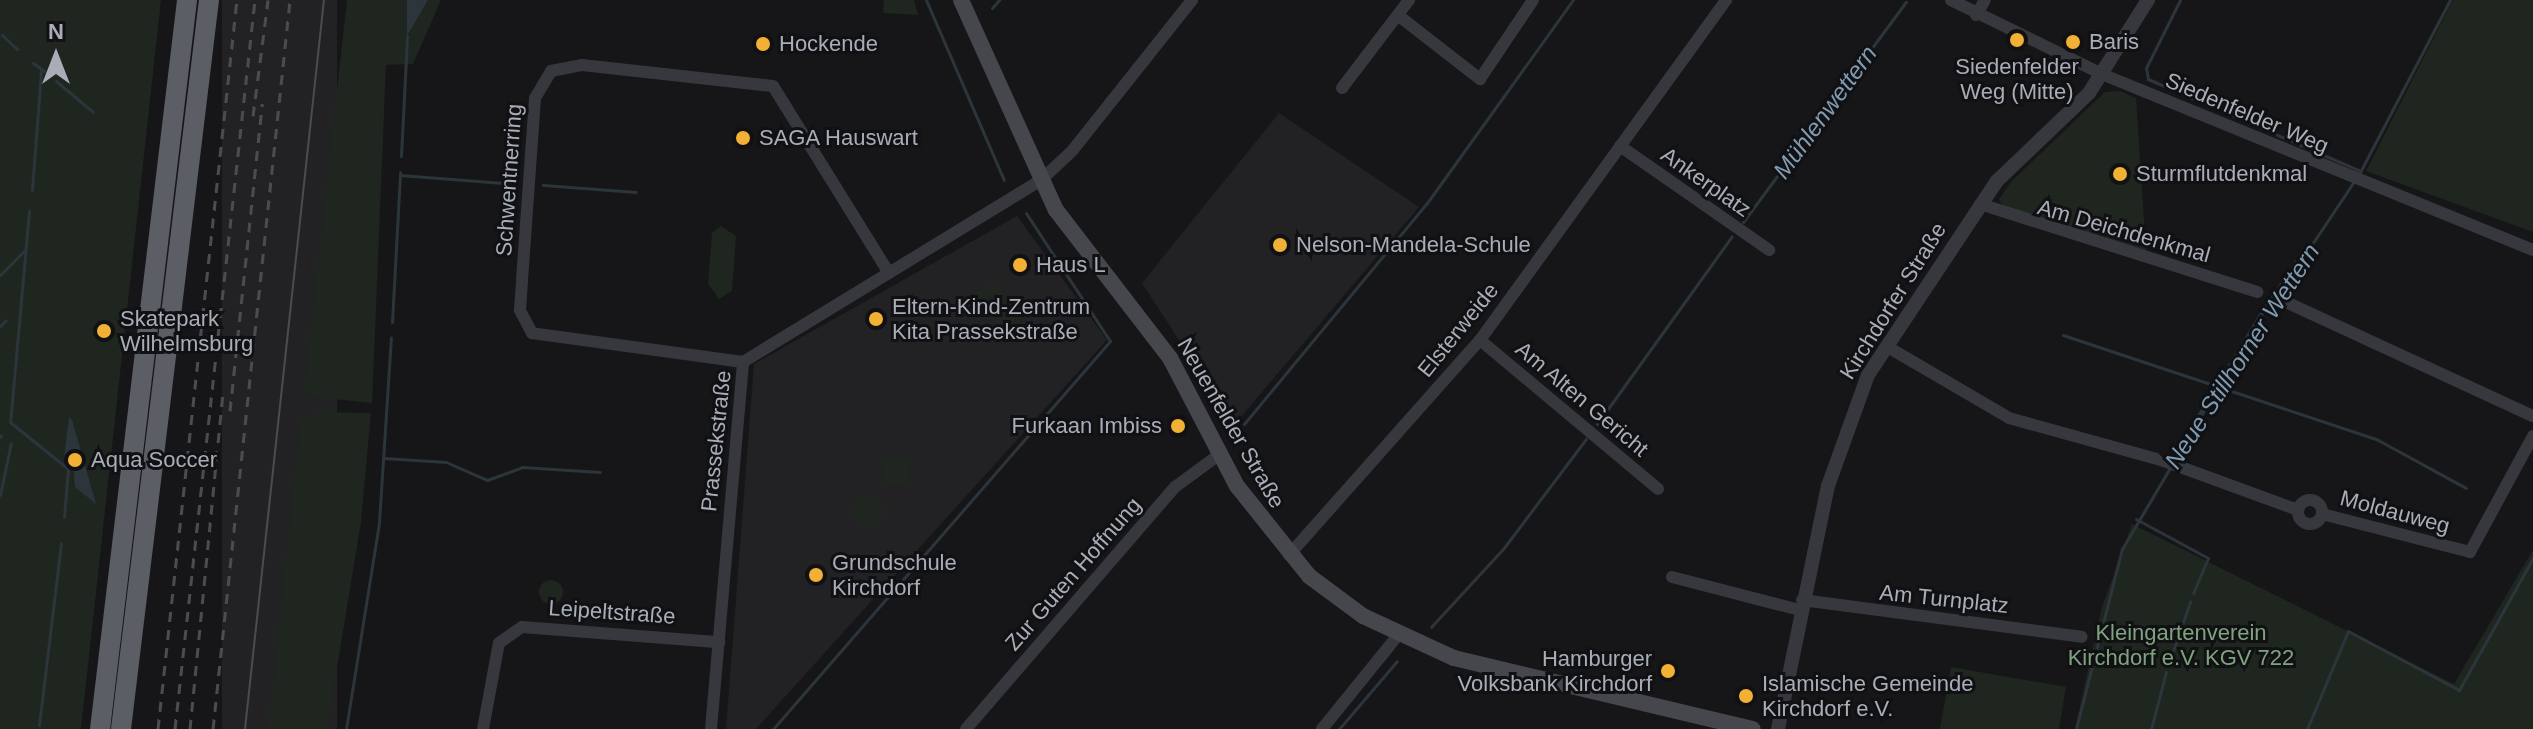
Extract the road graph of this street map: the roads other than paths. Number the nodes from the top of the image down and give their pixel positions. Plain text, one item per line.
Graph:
1 (187, 0) edge
2 (209, 0) edge
3 (961, 0) edge
4 (1192, 0) edge
5 (1409, 0) edge
6 (1533, 0) edge
7 (1726, 0) edge
8 (1951, 0) edge
9 (1985, 0) edge
10 (2148, 0) edge
11 (1976, 15) junction
12 (1399, 16) junction
13 (2104, 75) junction
14 (1342, 88) dead end
15 (1620, 146) junction
16 (1041, 180) junction
17 (1980, 204) junction
18 (1769, 250) dead end
19 (2533, 250) edge
20 (889, 273) junction
21 (2257, 292) dead end
22 (2288, 303) dead end
23 (1480, 340) junction
24 (1886, 346) junction
25 (743, 362) junction
26 (2533, 416) edge
27 (2533, 436) edge
28 (1220, 454) junction
29 (1658, 489) dead end
30 (1289, 555) junction
31 (1672, 577) dead end
32 (1801, 605) junction
33 (1398, 635) junction
34 (2082, 637) dead end
35 (719, 642) junction
36 (100, 729) edge
37 (121, 729) edge
38 (483, 729) edge
39 (711, 729) edge
40 (966, 729) edge
41 (1322, 729) edge
42 (1753, 729) edge
43 (1778, 729) edge

1 - 36 highway
2 - 37 highway
3 - 16 main road, Neuenfelder Straße
4 - 16 street, Prassekstraße
5 - 12 street
6 - 12 street
7 - 15 street, Elsterweide
8 - 11 street, Siedenfelder Weg
9 - 11 street
10 - 13 street, Kirchdorfer Straße
11 - 13 street, Siedenfelder Weg
12 - 14 street
13 - 17 street, Kirchdorfer Straße
13 - 19 street, Siedenfelder Weg
15 - 18 street, Ankerplatz
15 - 23 street, Elsterweide
16 - 20 street, Prassekstraße
16 - 28 main road, Neuenfelder Straße
17 - 21 street, Am Deichdenkmal
17 - 24 street, Kirchdorfer Straße
20 - 25 street, Prassekstraße
20 - 25 street, Schwentnerring
22 - 26 street
23 - 29 street, Am Alten Gericht
23 - 30 street, Elsterweide
24 - 27 street, Moldauweg
24 - 32 street, Kirchdorfer Straße
25 - 35 street, Prassekstraße
28 - 30 main road, Neuenfelder Straße
28 - 40 street, Zur Guten Hoffnung
30 - 33 main road, Neuenfelder Straße
31 - 32 street, Am Turnplatz
32 - 34 street, Am Turnplatz
32 - 43 street, Kirchdorfer Straße
33 - 41 street
33 - 42 main road, Neuenfelder Straße
35 - 38 street, Leipeltstraße
35 - 39 street, Prassekstraße

